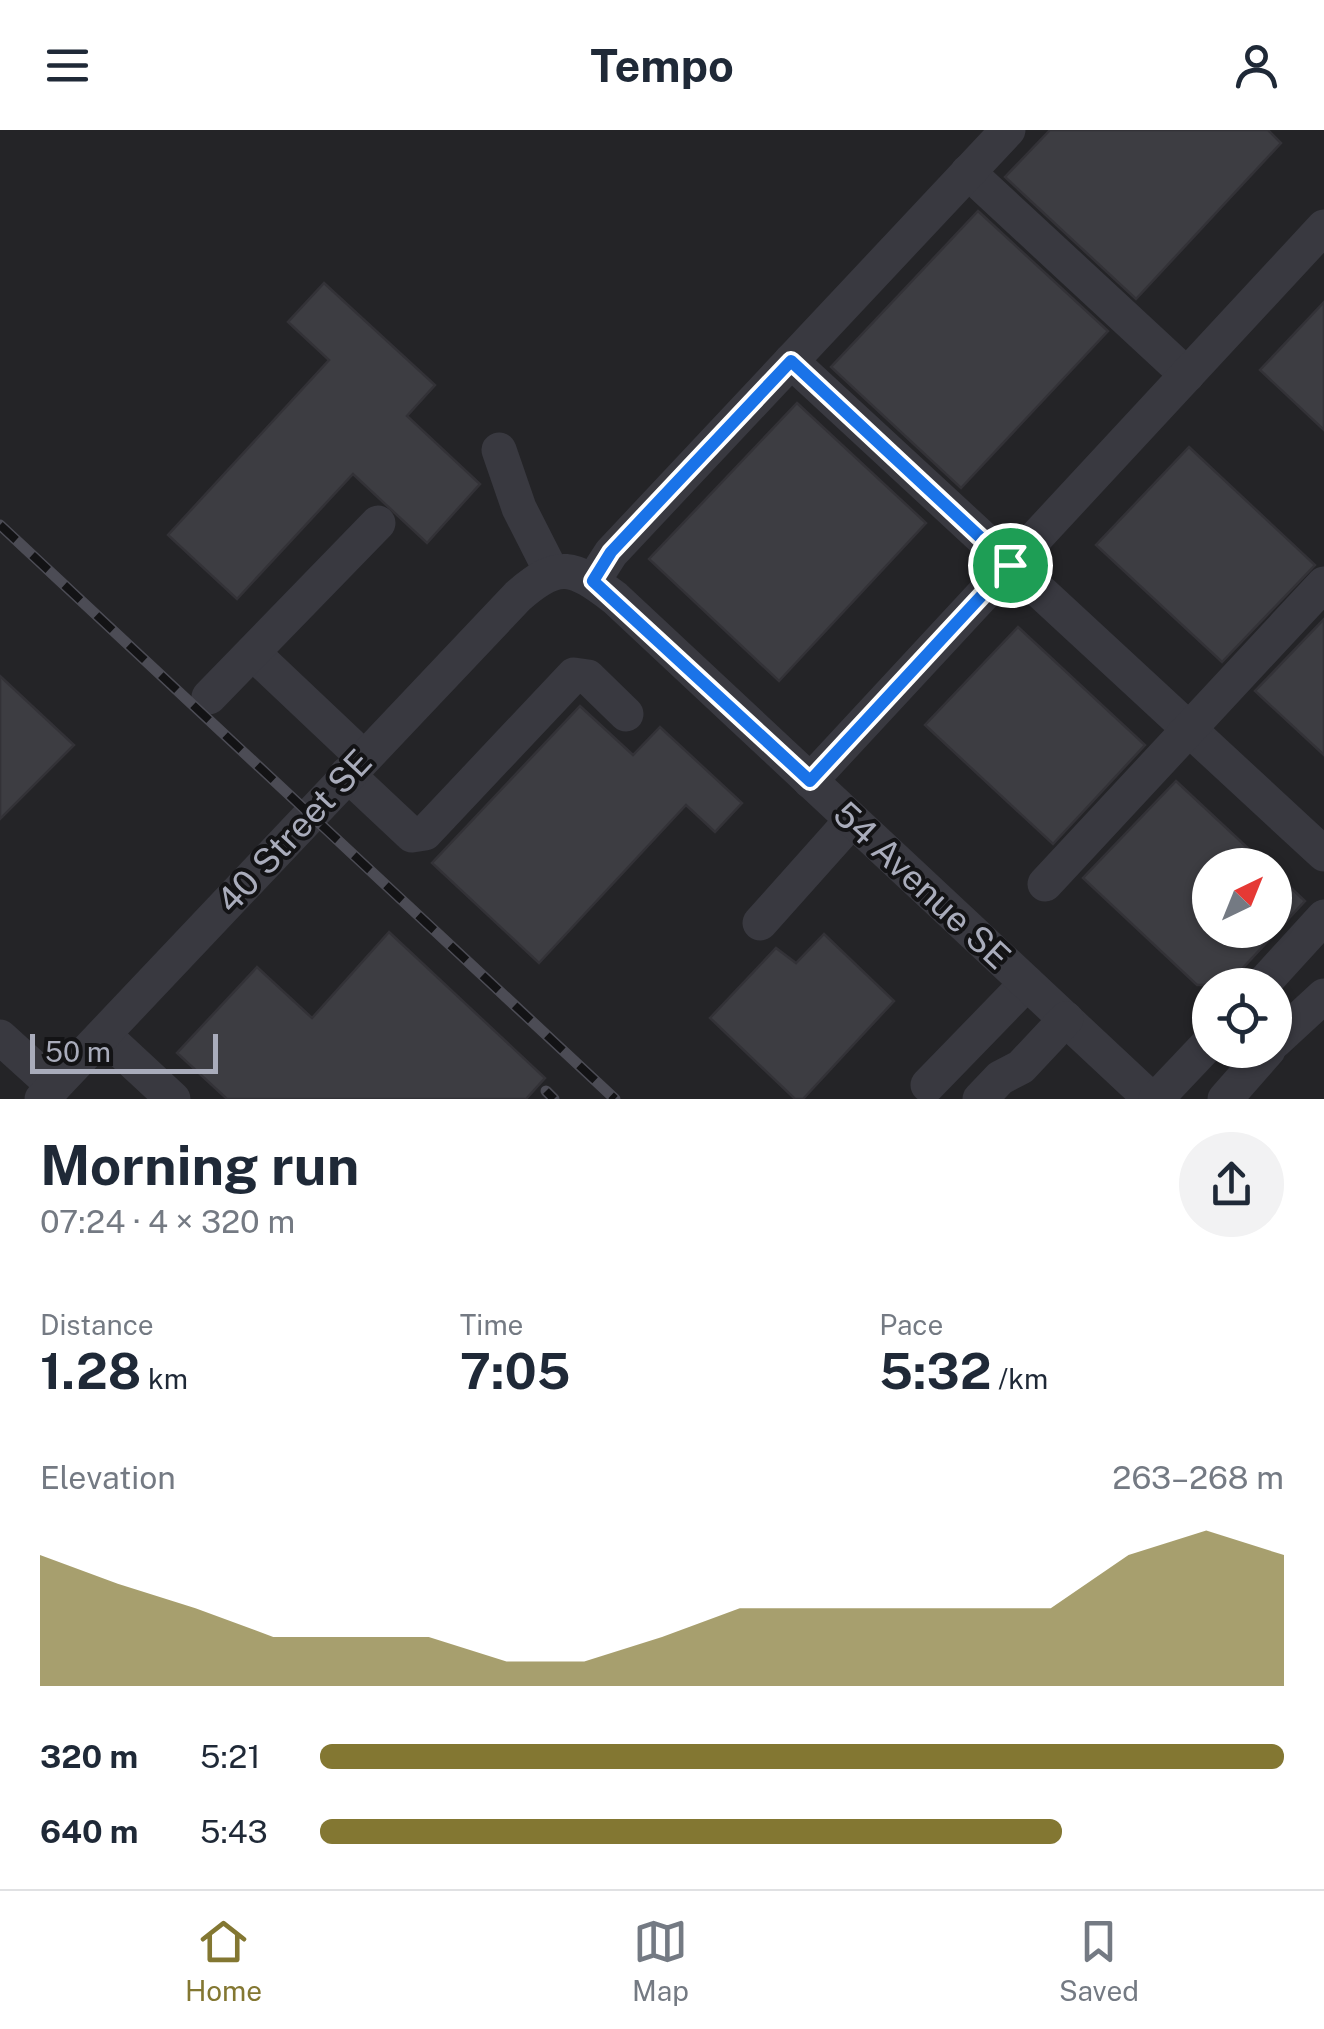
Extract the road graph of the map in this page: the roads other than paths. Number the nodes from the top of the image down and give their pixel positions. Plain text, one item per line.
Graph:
1 (1008, 130) edge
2 (968, 172) junction
3 (1324, 227) edge
4 (791, 361) junction
5 (1187, 375) junction
6 (499, 450) dead end
7 (378, 522) dead end
8 (1010, 565) junction
9 (552, 572) junction
10 (593, 581) junction
11 (1324, 584) edge
12 (253, 653) junction
13 (210, 697) dead end
14 (626, 714) dead end
15 (1188, 730) junction
16 (355, 766) junction
17 (810, 781) junction
18 (852, 820) junction
19 (1324, 854) edge
20 (1045, 884) dead end
21 (1324, 917) edge
22 (760, 923) dead end
23 (1278, 968) edge
24 (1027, 983) junction
25 (1324, 996) edge
26 (1066, 1019) junction
27 (1292, 1026) edge
28 (104, 1034) junction
29 (0, 1036) edge
30 (1192, 1060) edge
31 (1252, 1068) edge
32 (928, 1084) dead end
33 (48, 1092) edge
34 (173, 1099) edge
35 (980, 1099) edge
36 (1154, 1099) edge
37 (1225, 1099) edge

1 - 2 street
2 - 4 street
2 - 5 street
3 - 5 street
4 - 8 street
4 - 10 street
5 - 8 street
6 - 9 street
7 - 12 street
8 - 15 street
8 - 17 street
9 - 10 street
9 - 16 street, 40 Street SE
10 - 17 street, 54 Avenue SE
11 - 15 street
12 - 13 street
12 - 16 street
14 - 16 street
15 - 19 street
15 - 20 street
16 - 28 street, 40 Street SE
17 - 18 street, 54 Avenue SE
18 - 22 street
18 - 24 street, 54 Avenue SE
21 - 23 street
24 - 26 street, 54 Avenue SE
24 - 32 street
25 - 27 street
26 - 35 street
26 - 36 street, 54 Avenue SE
28 - 33 street, 40 Street SE
28 - 34 street
29 - 33 street
30 - 36 street
31 - 37 street

